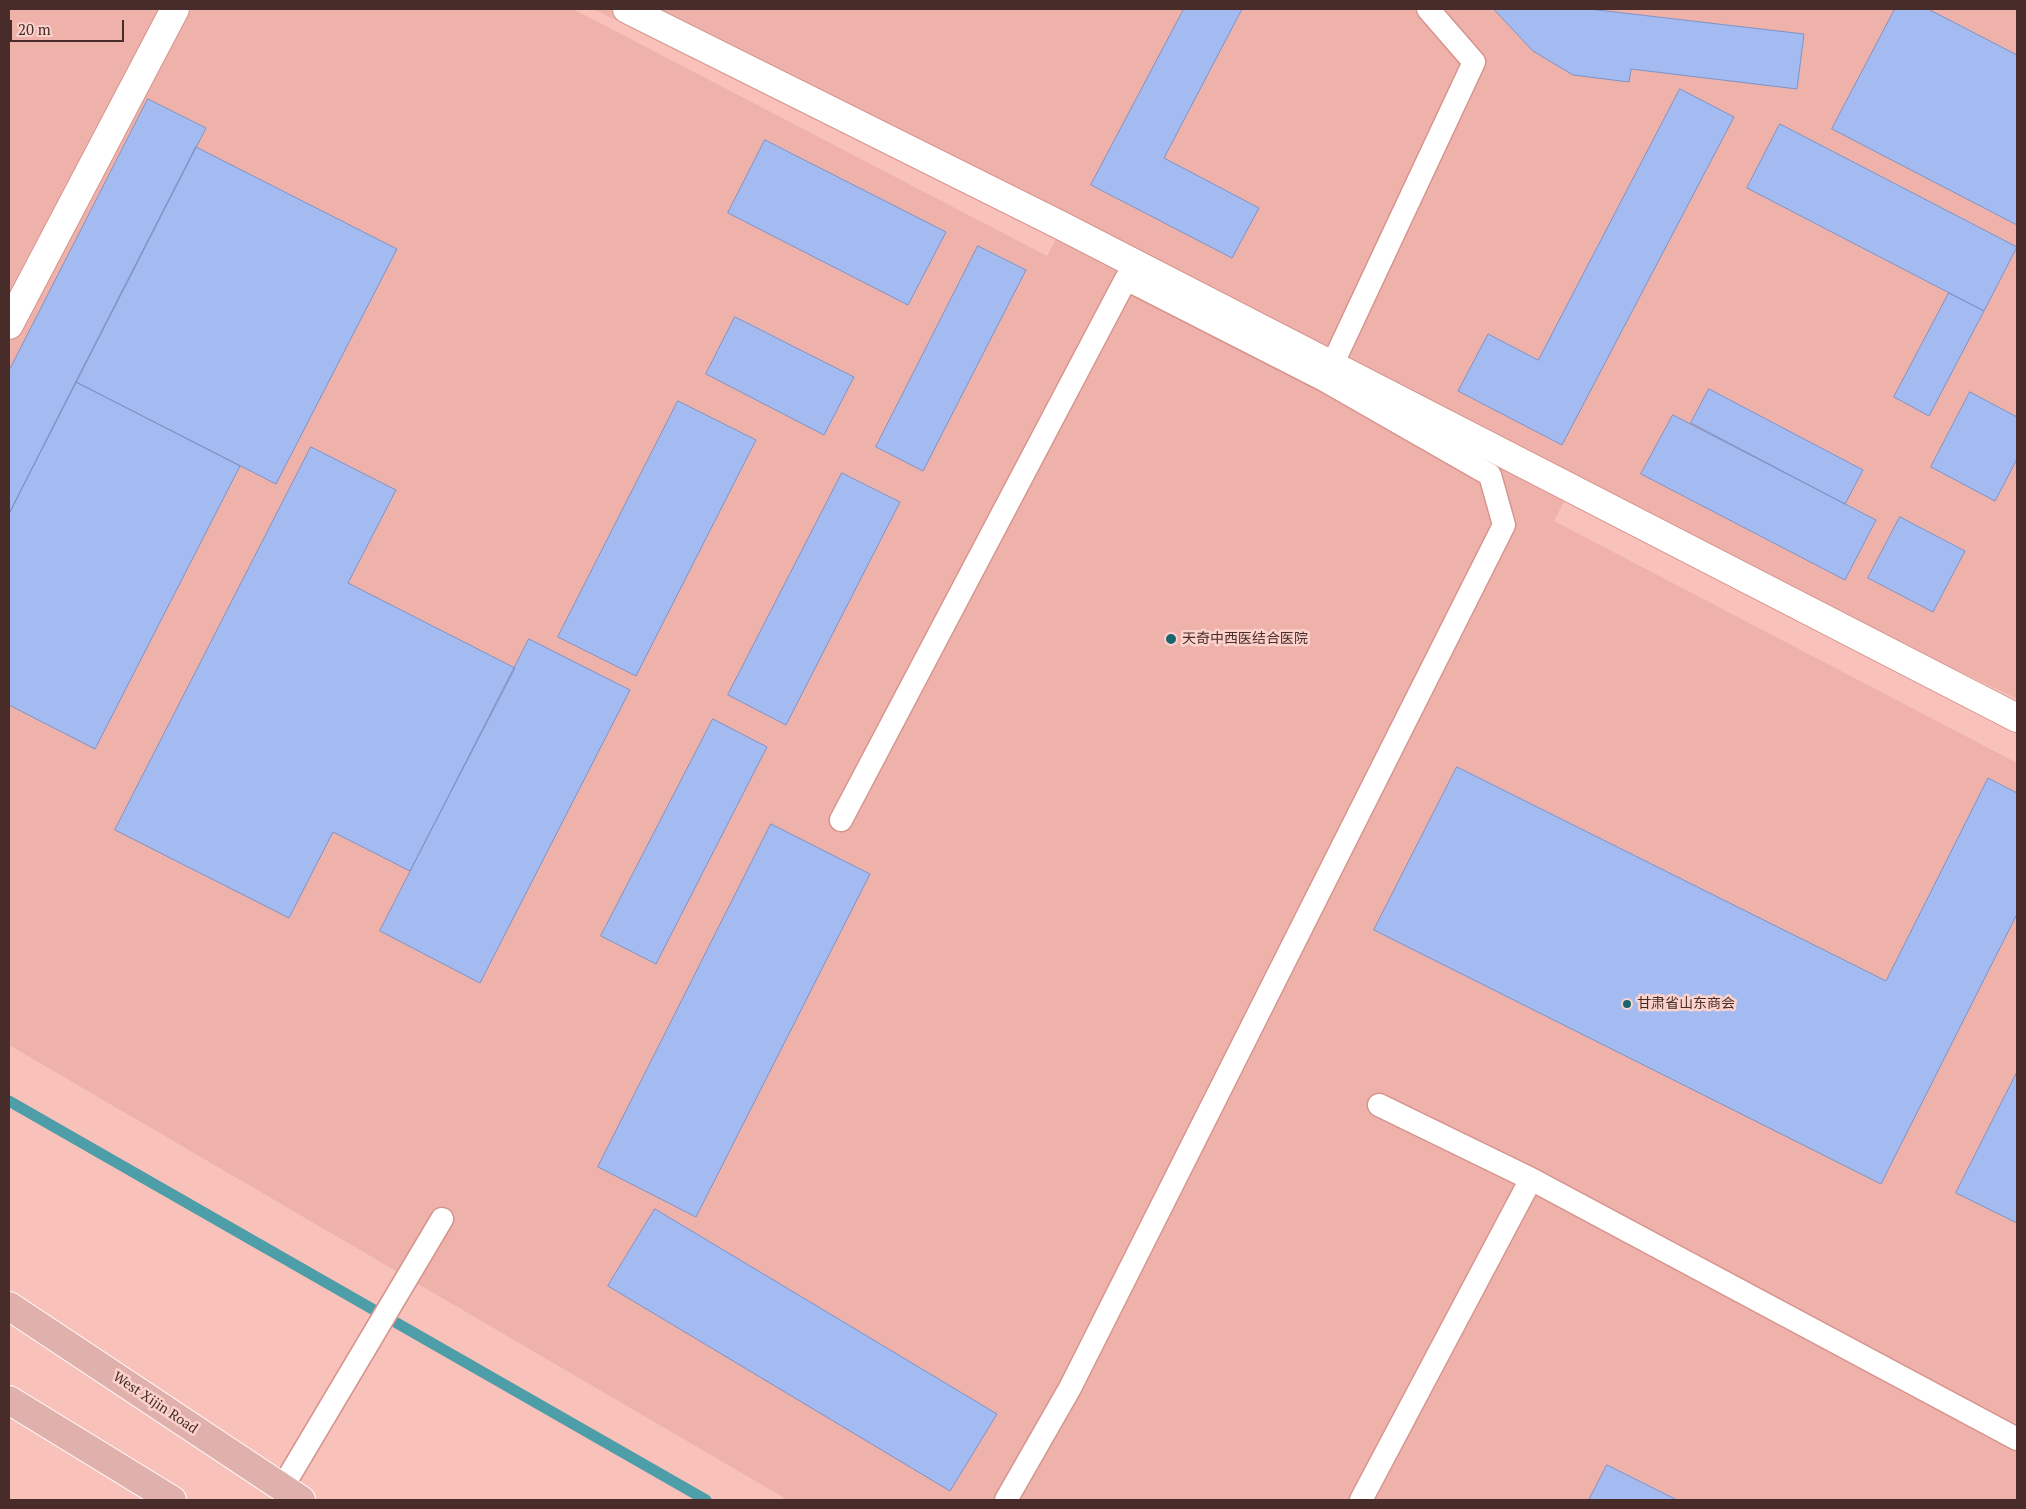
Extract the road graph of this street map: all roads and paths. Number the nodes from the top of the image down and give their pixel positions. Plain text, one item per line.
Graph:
1 (175, 9) edge
2 (627, 9) edge
3 (1428, 9) edge
4 (9, 324) edge
5 (1328, 373) junction
6 (2017, 718) edge
7 (841, 820) dead end
8 (1379, 1105) dead end
9 (1531, 1179) junction
10 (442, 1219) dead end
11 (9, 1306) edge
12 (9, 1400) edge
13 (2017, 1439) edge
14 (292, 1494) edge
15 (172, 1500) edge
16 (1006, 1500) edge
17 (1361, 1500) edge

1 - 4 street
2 - 5 street
3 - 5 lane
5 - 6 street
5 - 7 lane
5 - 16 lane
8 - 9 lane
9 - 13 lane
9 - 17 lane
10 - 14 lane
11 - 14 main road, West Xijin Road
12 - 15 main road

